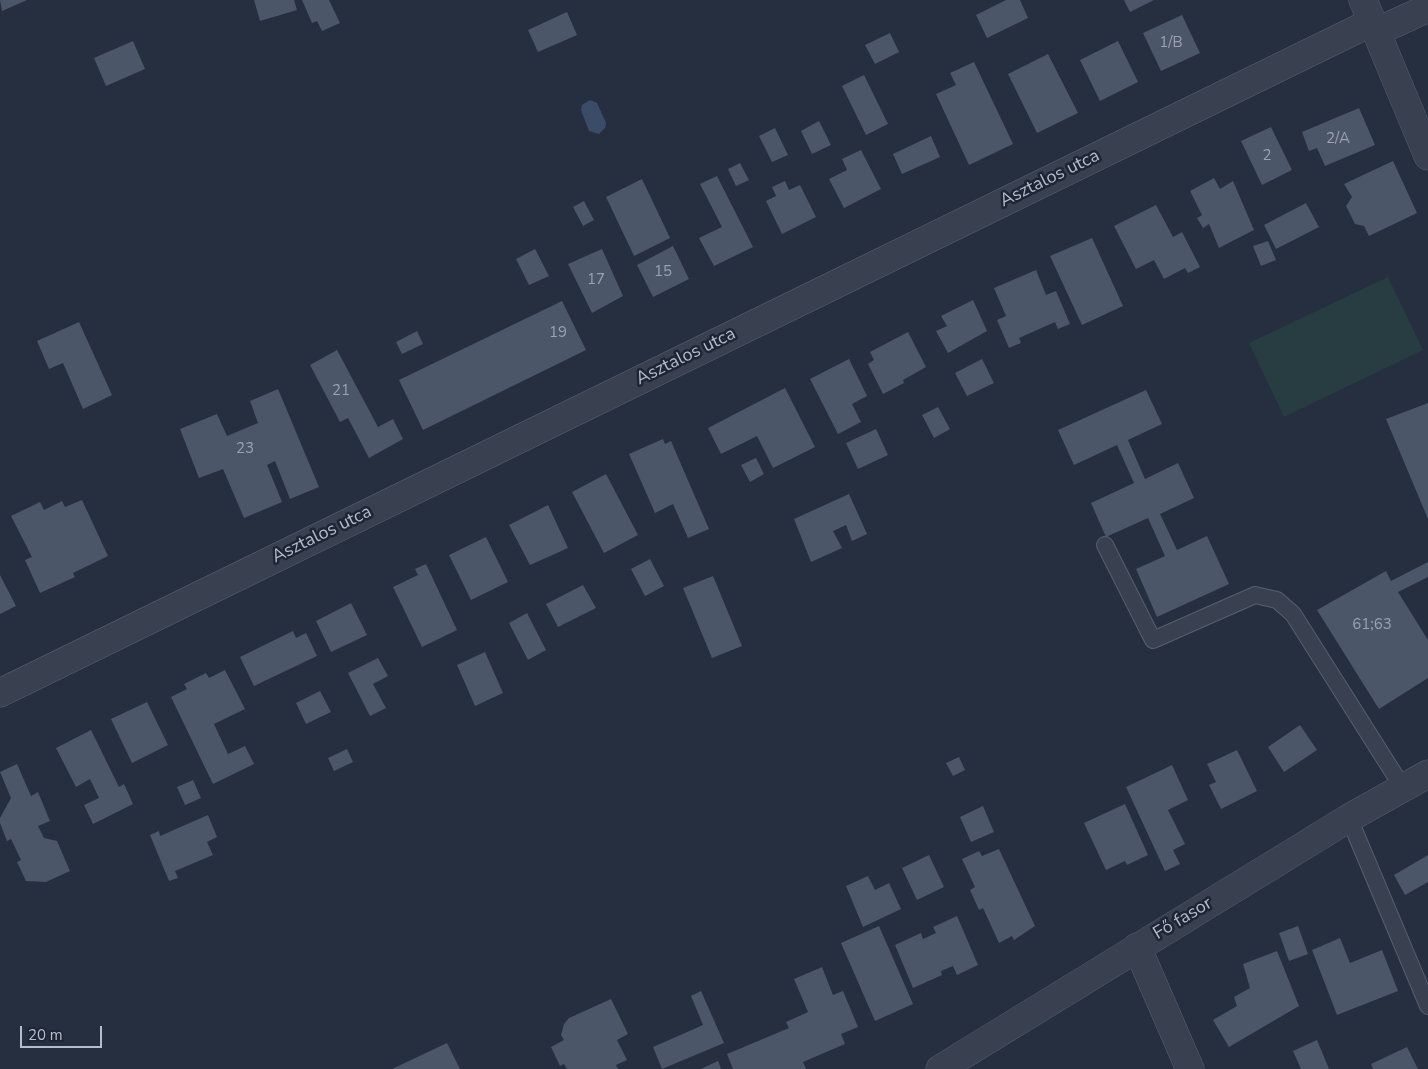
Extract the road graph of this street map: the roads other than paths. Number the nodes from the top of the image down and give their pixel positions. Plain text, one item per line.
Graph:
1 (1428, 8) edge
2 (1371, 18) edge
3 (1428, 156) edge
4 (1105, 545) dead end
5 (0, 693) edge
6 (1428, 774) edge
7 (1403, 788) junction
8 (1350, 818) junction
9 (1138, 947) junction
10 (1428, 1006) edge
11 (940, 1069) edge
12 (1190, 1069) edge

1 - 2 street, Asztalos utca
2 - 3 street
2 - 5 street, Asztalos utca
4 - 7 lane
6 - 7 street, Fő fasor
7 - 8 street, Fő fasor
8 - 9 street, Fő fasor
8 - 10 lane
9 - 11 street, Fő fasor
9 - 12 street

